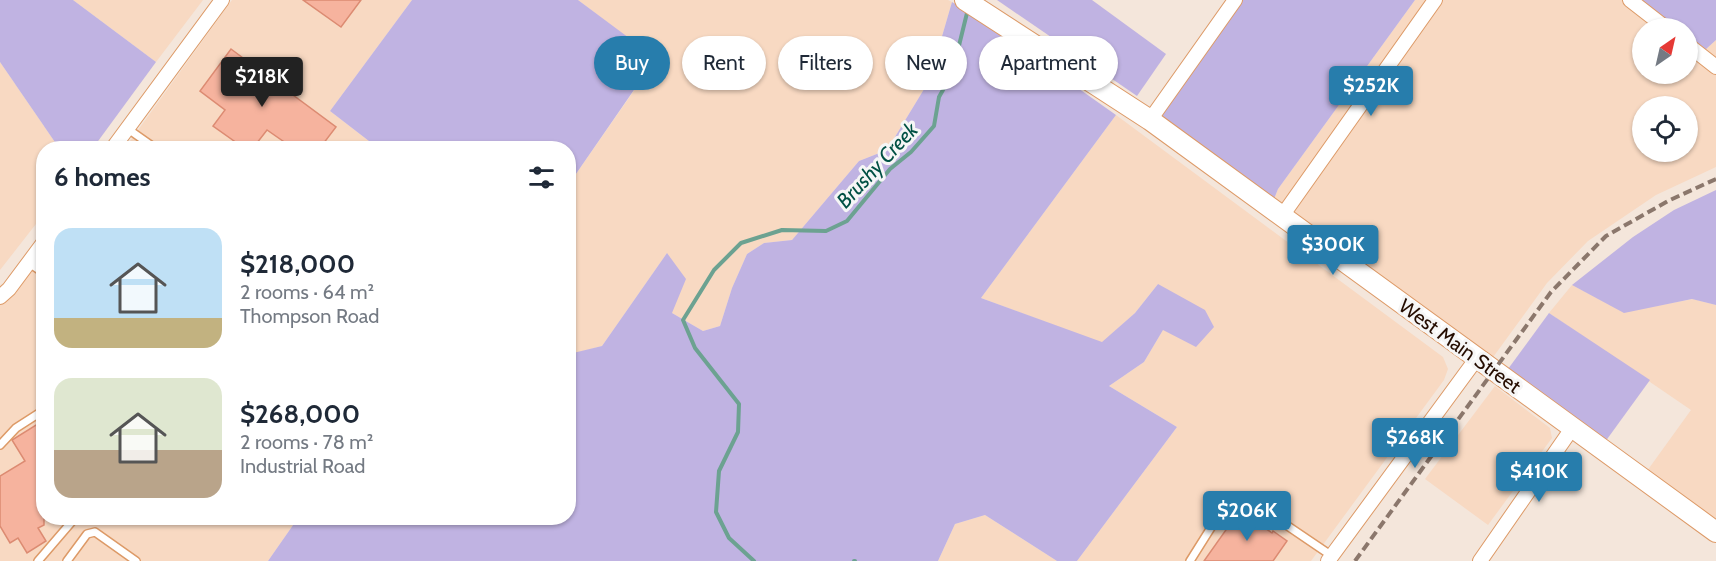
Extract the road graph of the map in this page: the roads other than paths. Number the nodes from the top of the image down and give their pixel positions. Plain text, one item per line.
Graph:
1 (222, 0) edge
2 (965, 0) edge
3 (1235, 0) edge
4 (1435, 0) edge
5 (1630, 0) edge
6 (1653, 18) edge
7 (1698, 53) edge
8 (1716, 67) edge
9 (1150, 120) junction
10 (128, 129) junction
11 (119, 141) edge
12 (145, 141) edge
13 (1282, 216) junction
14 (36, 252) edge
15 (28, 262) junction
16 (36, 268) edge
17 (0, 297) edge
18 (1477, 358) junction
19 (36, 415) edge
20 (1573, 427) junction
21 (0, 445) edge
22 (69, 525) edge
23 (1716, 532) edge
24 (1330, 558) edge
25 (38, 561) edge
26 (68, 561) edge
27 (136, 561) edge
28 (1190, 561) edge
29 (1480, 561) edge

1 - 10 street
2 - 9 main road, West Main Street
3 - 9 street
4 - 13 street
5 - 6 street
7 - 8 street
9 - 13 main road, West Main Street
10 - 11 street
10 - 12 lane
13 - 18 main road, West Main Street
14 - 15 street
15 - 16 lane
15 - 17 street
18 - 20 main road, West Main Street
18 - 24 street
19 - 21 lane
20 - 23 main road, West Main Street
20 - 29 street
22 - 25 lane
24 - 28 lane
26 - 27 lane

